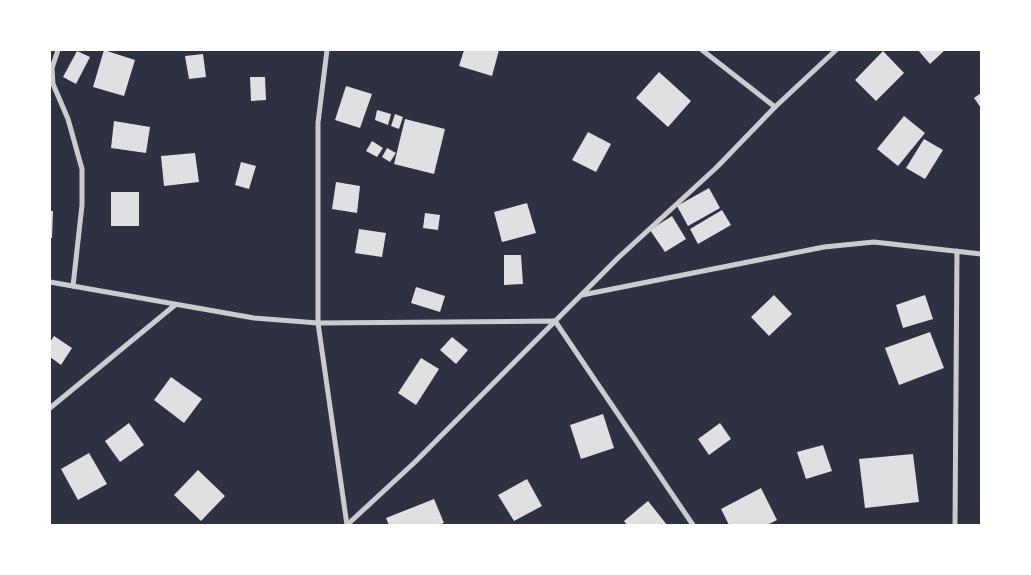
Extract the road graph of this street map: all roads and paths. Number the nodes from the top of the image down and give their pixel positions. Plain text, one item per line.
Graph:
1 (58, 50) edge
2 (327, 50) edge
3 (702, 50) edge
4 (836, 50) edge
5 (775, 107) junction
6 (957, 251) junction
7 (981, 254) edge
8 (50, 282) edge
9 (74, 286) junction
10 (582, 295) junction
11 (175, 305) junction
12 (555, 321) junction
13 (318, 323) junction
14 (50, 408) edge
15 (347, 525) edge
16 (693, 525) edge
17 (955, 525) edge

1 - 9 street
2 - 13 street
3 - 5 street
4 - 5 street
5 - 10 street
6 - 7 street
6 - 10 street
6 - 17 street
8 - 9 street
9 - 11 street
10 - 12 street
11 - 13 street
11 - 14 street
12 - 13 street
12 - 15 street
12 - 16 street
13 - 15 street

